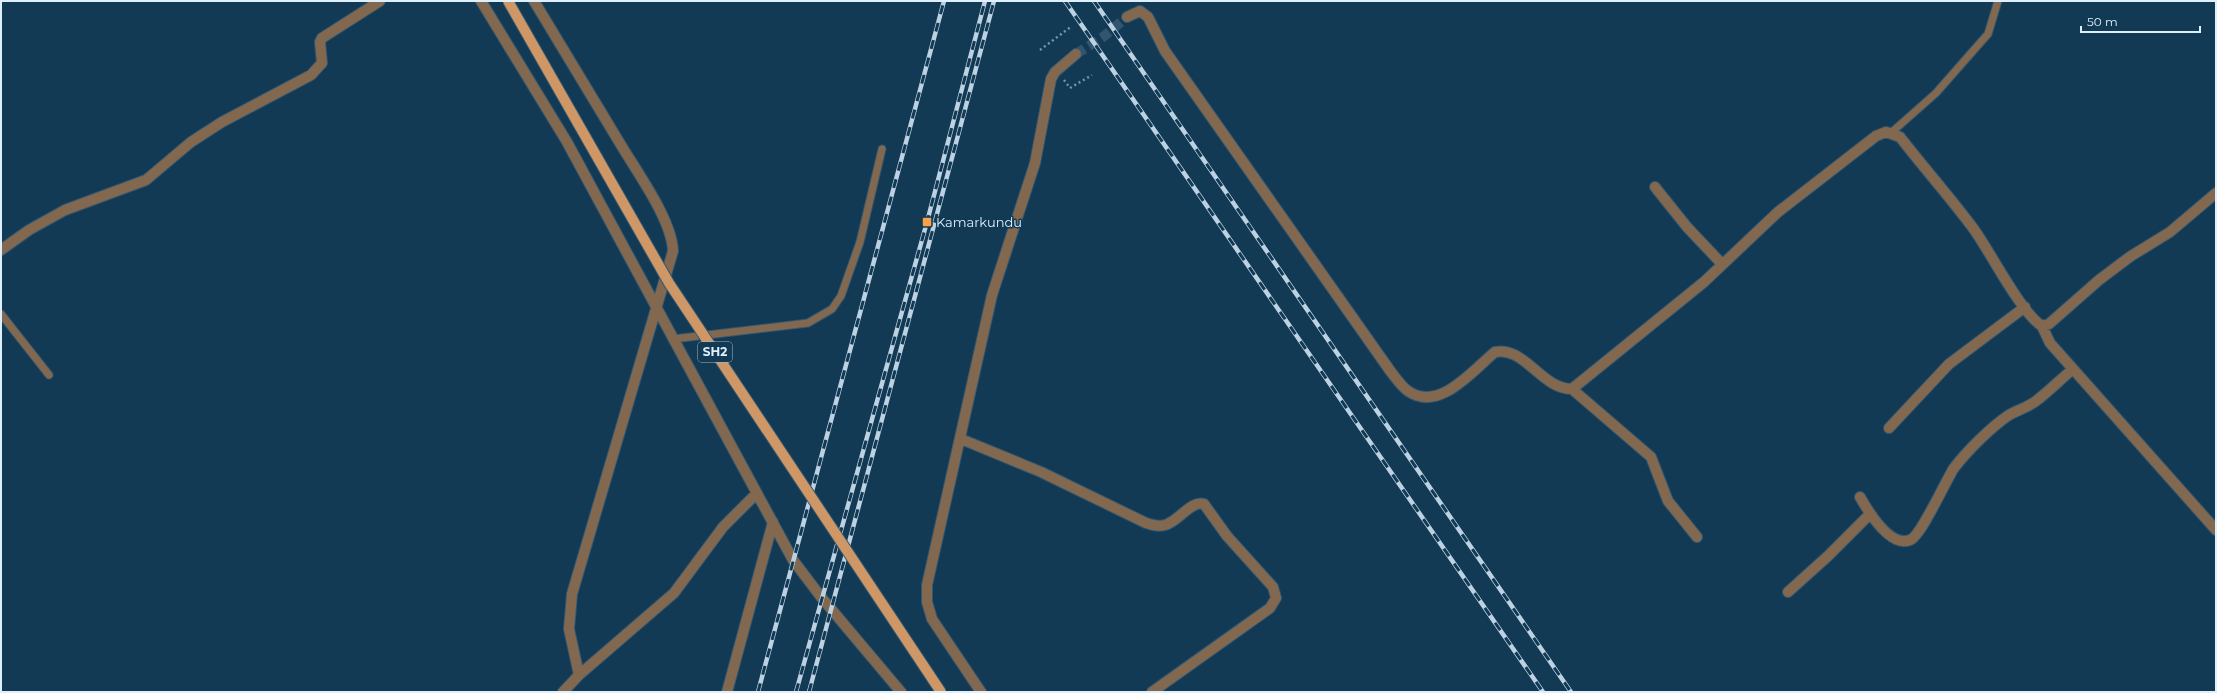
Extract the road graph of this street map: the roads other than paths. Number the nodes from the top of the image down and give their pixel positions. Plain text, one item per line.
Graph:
1 (380, 1) edge
2 (481, 1) edge
3 (508, 1) edge
4 (534, 1) edge
5 (1998, 1) edge
6 (1127, 17) tunnel mouth
7 (1076, 54) tunnel mouth
8 (1892, 132) junction
9 (882, 149) dead end
10 (1655, 187) dead end
11 (2216, 193) edge
12 (1, 250) edge
13 (1722, 264) junction
14 (656, 306) junction
15 (2025, 308) junction
16 (1, 314) edge
17 (2042, 326) junction
18 (673, 339) junction
19 (2073, 369) junction
20 (49, 375) dead end
21 (1572, 389) junction
22 (1889, 428) dead end
23 (961, 440) junction
24 (757, 493) junction
25 (1860, 497) dead end
26 (1870, 514) junction
27 (773, 522) junction
28 (2216, 530) edge
29 (1696, 537) dead end
30 (1788, 592) dead end
31 (579, 675) junction
32 (564, 692) edge
33 (727, 692) edge
34 (901, 692) edge
35 (941, 692) edge
36 (981, 692) edge
37 (1152, 692) edge

1 - 12 street
2 - 14 street
3 - 35 main road, SH2, bridge
4 - 14 street
5 - 8 lane
6 - 21 street
7 - 23 street
8 - 13 street
8 - 15 street
9 - 18 lane
10 - 13 street
11 - 17 street
13 - 21 street
14 - 18 street
14 - 31 street
15 - 17 street
15 - 22 street
16 - 20 lane
17 - 19 street
18 - 24 street
19 - 26 street
19 - 28 street
21 - 29 street
23 - 36 street
23 - 37 street
24 - 27 street
24 - 31 street
25 - 26 street
26 - 30 street
27 - 33 street
27 - 34 street
31 - 32 street

